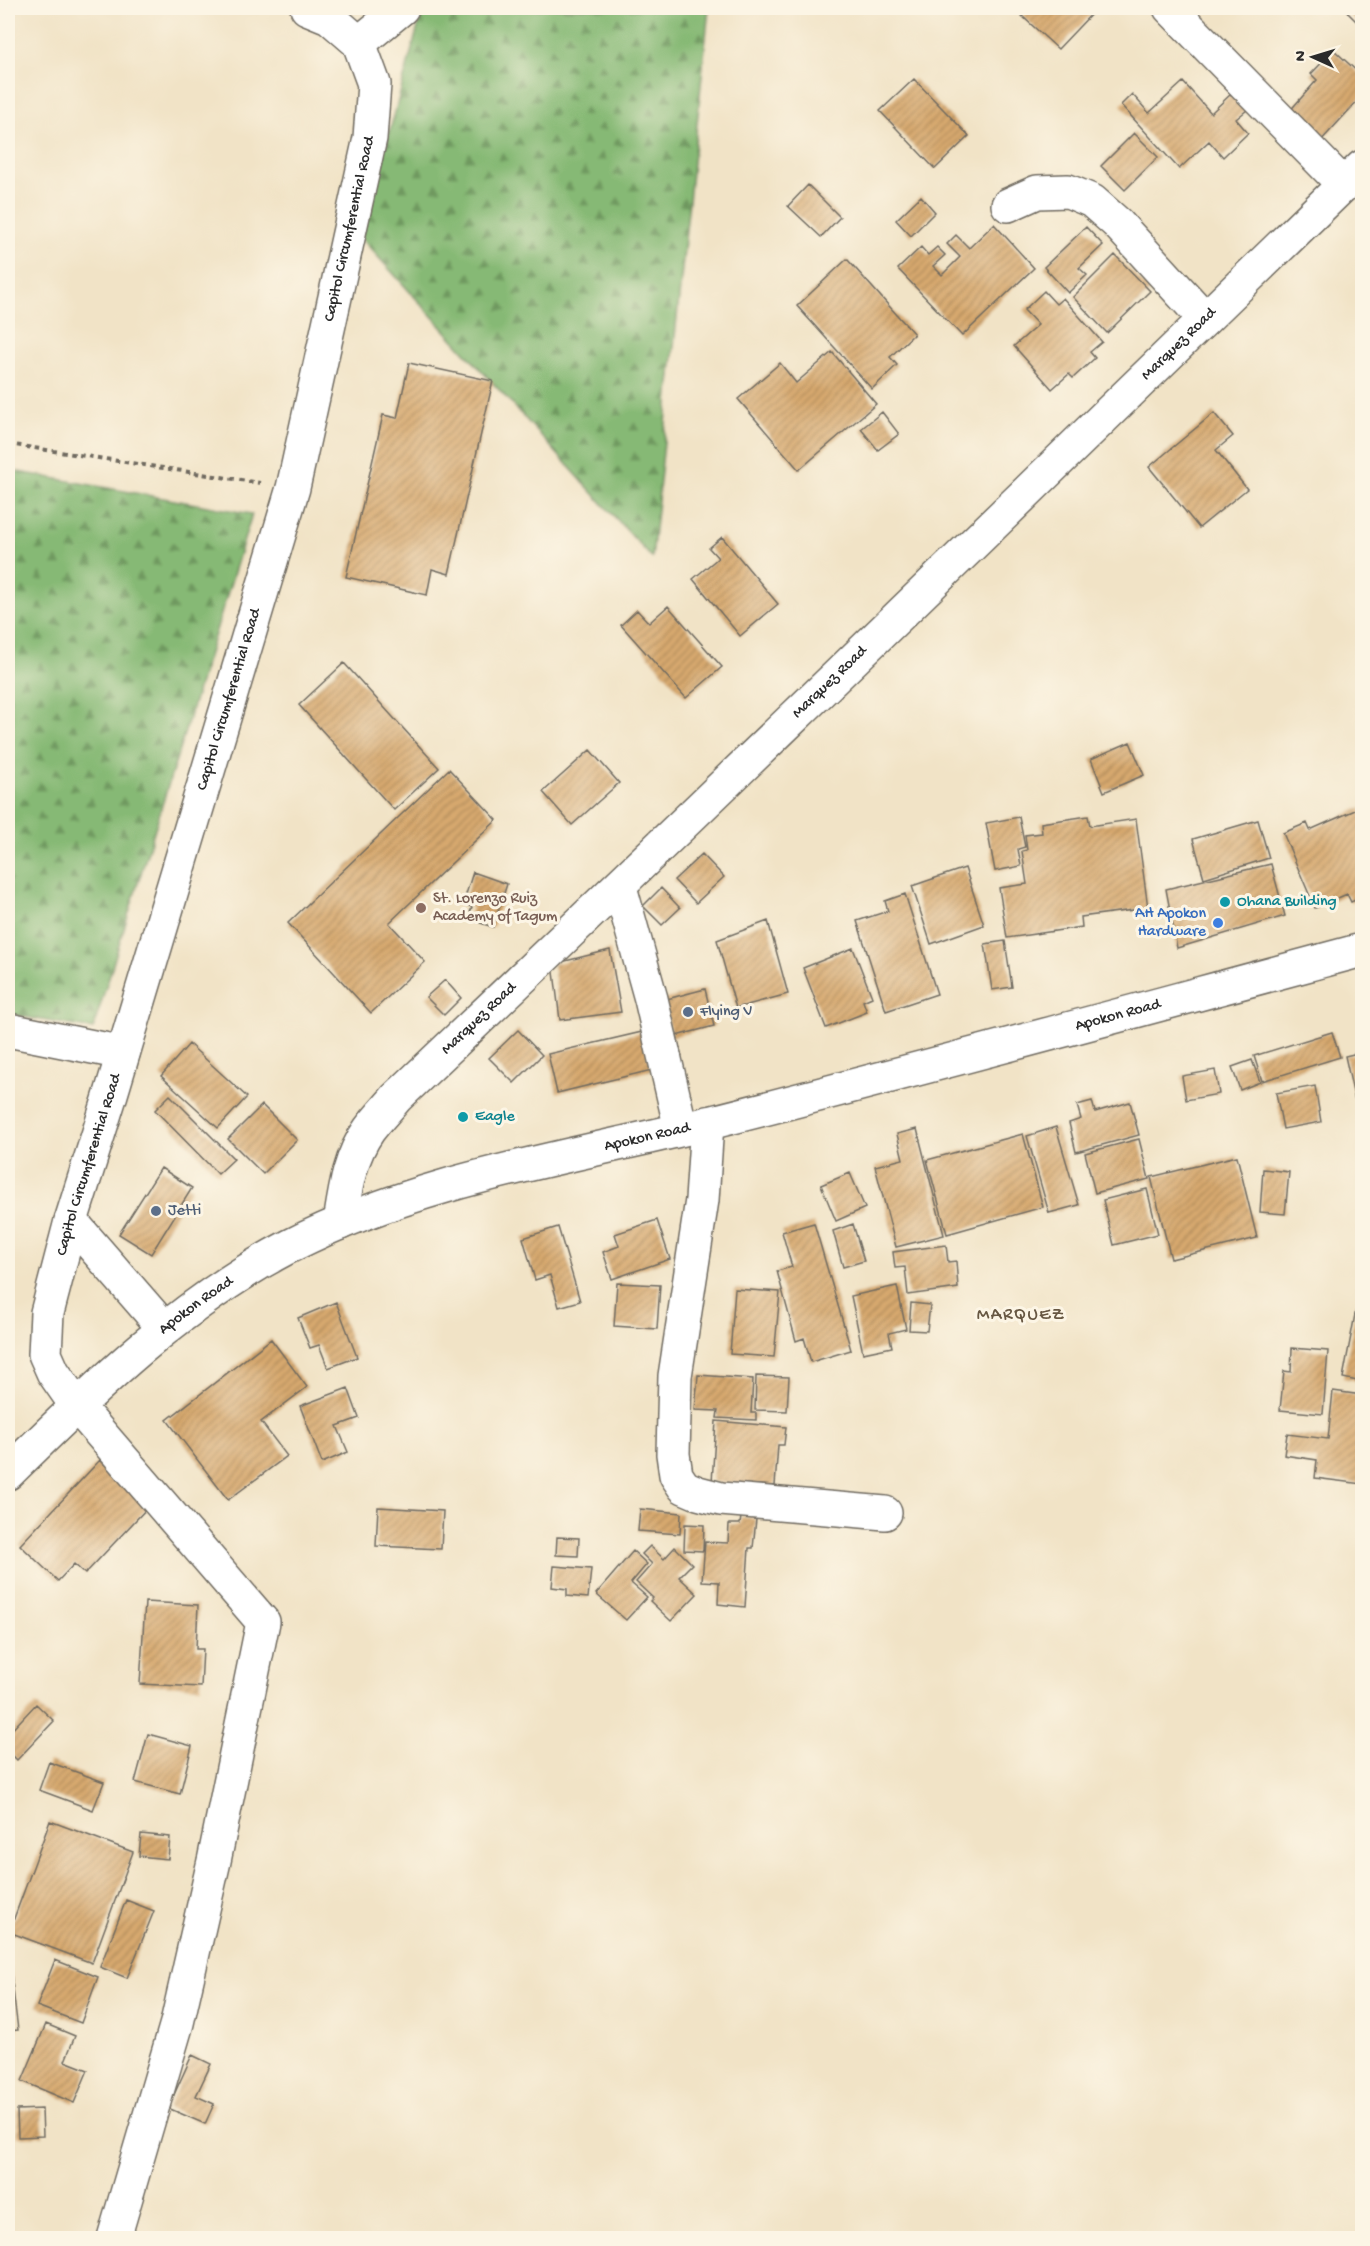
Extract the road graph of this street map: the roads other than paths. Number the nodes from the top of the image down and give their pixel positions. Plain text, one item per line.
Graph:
1 (307, 8) edge
2 (402, 8) edge
3 (1170, 8) edge
4 (359, 43) junction
5 (1353, 176) edge
6 (1008, 204) dead end
7 (1205, 319) junction
8 (620, 887) junction
9 (1362, 950) edge
10 (8, 1030) edge
11 (123, 1053) junction
12 (694, 1126) junction
13 (71, 1221) junction
14 (340, 1223) junction
15 (164, 1328) junction
16 (76, 1405) junction
17 (8, 1473) edge
18 (885, 1513) dead end
19 (114, 2238) edge

1 - 4 main road, Capitol Circumferential Road
2 - 4 main road
3 - 5 main road
4 - 11 main road, Capitol Circumferential Road
5 - 7 main road, Marquez Road
6 - 7 main road
7 - 8 main road, Marquez Road
8 - 12 main road
8 - 14 main road, Marquez Road
9 - 12 main road, Apokon Road
10 - 11 main road
11 - 13 main road, Capitol Circumferential Road
12 - 14 main road, Apokon Road
12 - 18 main road
13 - 15 main road
13 - 16 main road, Capitol Circumferential Road
14 - 15 main road, Apokon Road
15 - 16 main road, Apokon Road
16 - 17 main road, Apokon Road
16 - 19 main road, Capitol Circumferential Road

